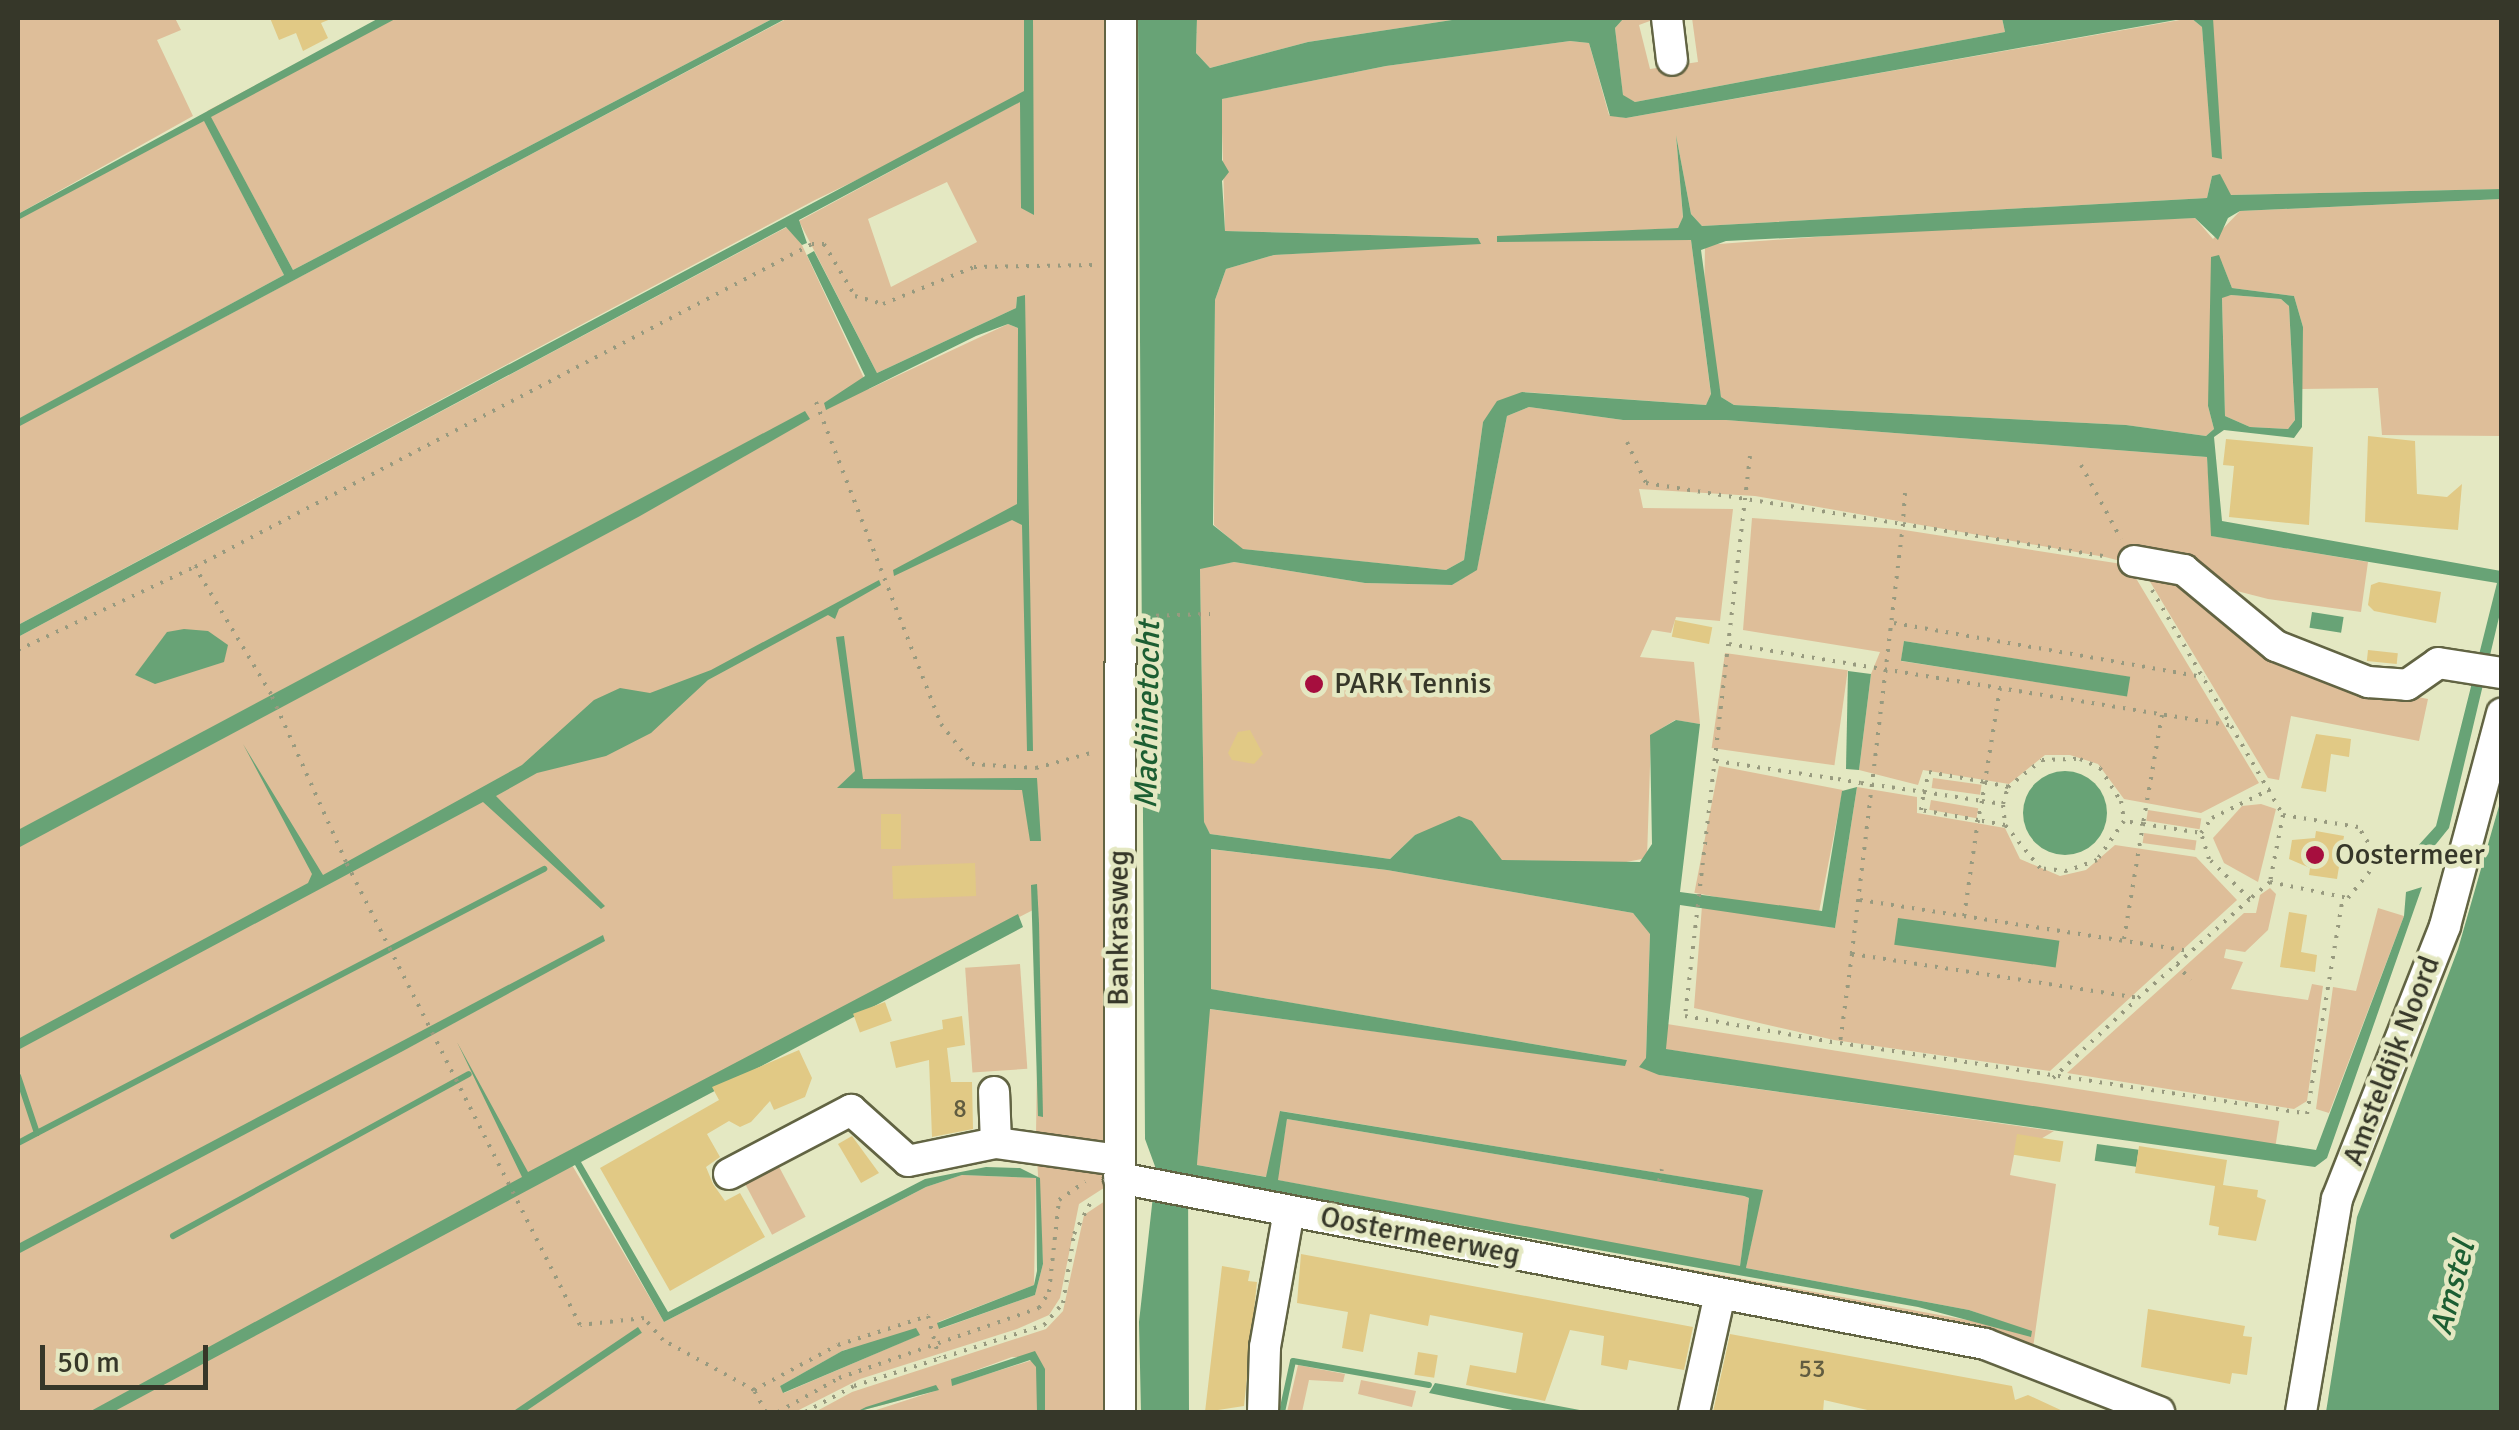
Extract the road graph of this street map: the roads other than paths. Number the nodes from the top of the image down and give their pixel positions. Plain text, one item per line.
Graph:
1 (1121, 18) edge
2 (1667, 18) edge
3 (1672, 60) dead end
4 (2134, 561) road end
5 (2487, 670) edge
6 (2502, 713) edge
7 (994, 1092) dead end
8 (996, 1143) junction
9 (1127, 1172) junction
10 (730, 1174) dead end
11 (1289, 1211) junction
12 (1720, 1294) junction
13 (1120, 1412) edge
14 (1264, 1412) edge
15 (1694, 1412) edge
16 (2160, 1412) edge
17 (2301, 1412) edge

1 - 9 street, Bankrasweg
2 - 3 street
4 - 5 street
6 - 17 street, Amsteldijk Noord
7 - 8 street
8 - 9 street, Oostermeerweg
8 - 10 street, Oostermeerweg
9 - 11 street, Oostermeerweg
9 - 13 street, Bankrasweg
11 - 12 street, Oostermeerweg
11 - 14 street
12 - 15 street
12 - 16 street, Oostermeerweg

